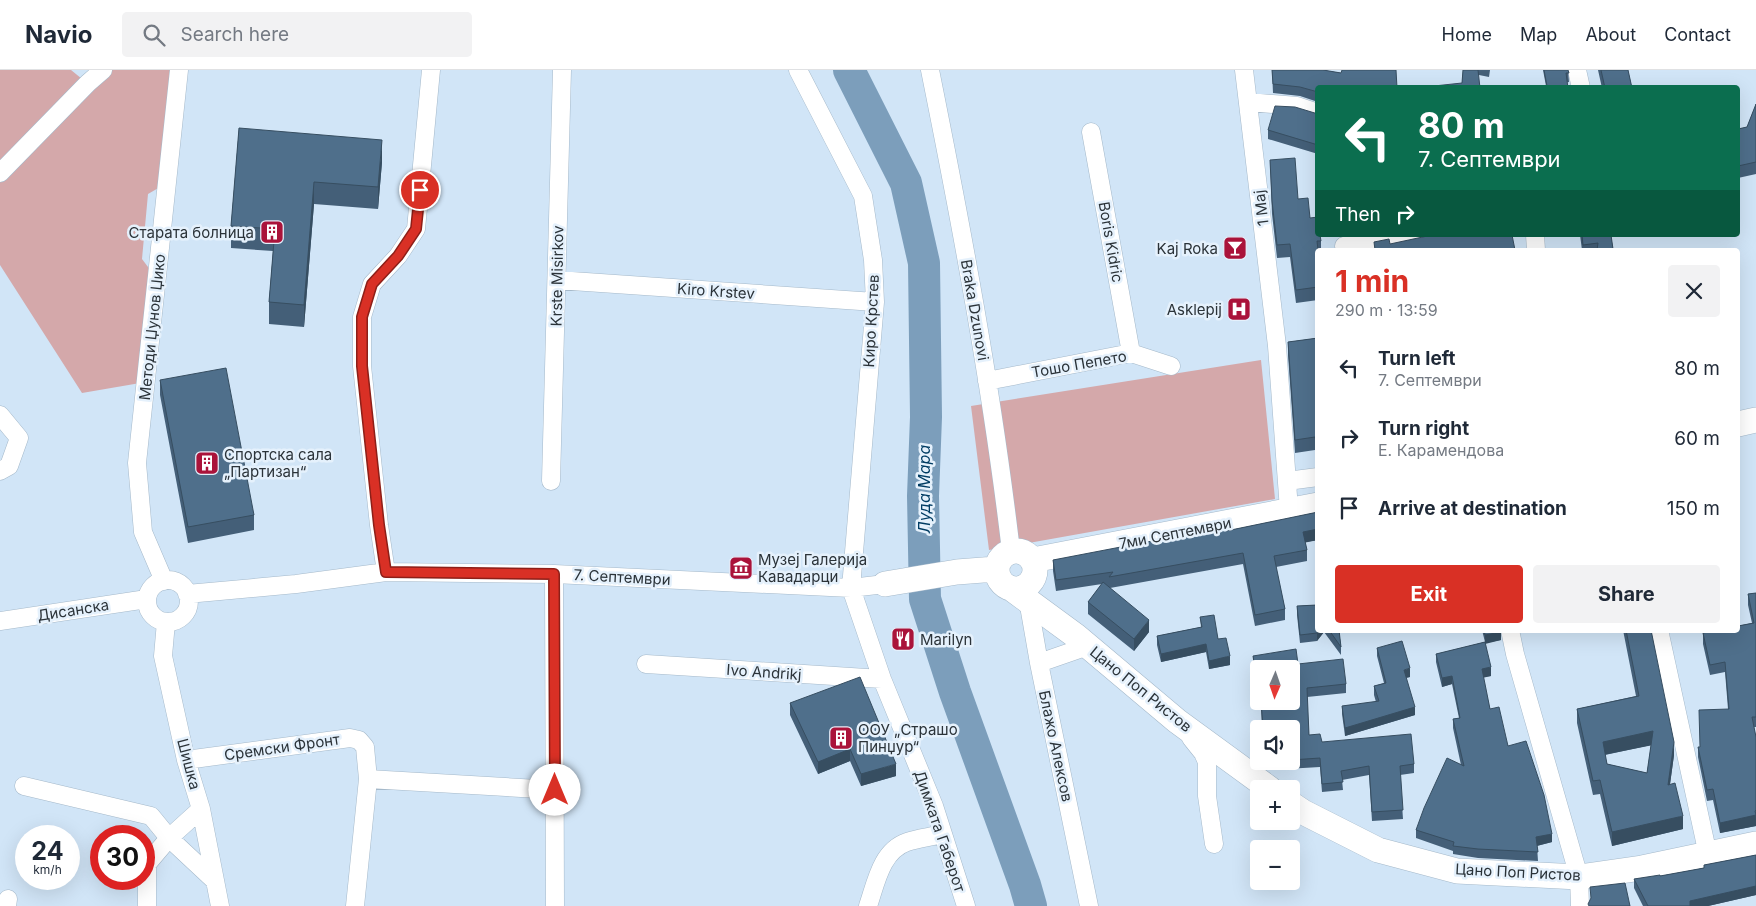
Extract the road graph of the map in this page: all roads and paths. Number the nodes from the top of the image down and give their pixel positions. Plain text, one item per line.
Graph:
1 (103, 70) edge
2 (179, 70) edge
3 (431, 70) edge
4 (562, 70) edge
5 (798, 70) edge
6 (930, 70) edge
7 (1244, 70) edge
8 (1577, 70) edge
9 (1580, 85) edge
10 (1248, 102) junction
11 (1315, 112) edge
12 (1091, 132) dead end
13 (0, 173) edge
14 (1405, 237) edge
15 (1344, 246) dead end
16 (556, 280) junction
17 (875, 302) junction
18 (1131, 353) junction
19 (1171, 366) dead end
20 (987, 381) junction
21 (0, 415) edge
22 (1756, 420) edge
23 (1740, 424) edge
24 (0, 471) edge
25 (1315, 477) edge
26 (551, 481) dead end
27 (1287, 482) junction
28 (1315, 506) edge
29 (1289, 510) junction
30 (1013, 560) junction
31 (386, 572) junction
32 (554, 574) junction
33 (164, 581) junction
34 (885, 584) joint
35 (851, 588) junction
36 (1023, 592) junction
37 (187, 594) junction
38 (147, 599) junction
39 (0, 621) edge
40 (166, 622) junction
41 (1511, 633) edge
42 (1660, 633) edge
43 (1088, 646) junction
44 (1039, 663) junction
45 (646, 664) dead end
46 (882, 679) junction
47 (1178, 721) junction
48 (186, 760) junction
49 (368, 779) junction
50 (1258, 780) edge
51 (24, 786) dead end
52 (555, 790) junction
53 (201, 809) junction
54 (1300, 810) edge
55 (942, 834) junction
56 (169, 838) junction
57 (1214, 844) dead end
58 (1756, 844) edge
59 (1708, 855) junction
60 (1579, 876) junction
61 (215, 882) junction
62 (148, 906) edge
63 (220, 906) edge
64 (355, 906) edge
65 (555, 906) edge
66 (868, 906) edge
67 (966, 906) edge
68 (1089, 906) edge
69 (1580, 906) edge

1 - 13 street
2 - 33 street, Методи Џунов Џико
3 - 31 street
4 - 16 street, Krste Misirkov
5 - 17 street, Киро Крстев
6 - 20 street, Braka Dzunovi
7 - 10 street, 1 Maj
8 - 9 street
10 - 11 street
10 - 27 street, 1 Maj
12 - 18 street, Boris Kidric
14 - 15 street
16 - 17 street, Kiro Krstev
16 - 26 street, Krste Misirkov
17 - 35 street, Киро Крстев
18 - 19 street, Тошо Пепето
18 - 20 street, Тошо Пепето
20 - 30 street, Braka Dzunovi
21 - 24 street
22 - 23 street
25 - 27 street
27 - 29 street, 1 Maj
28 - 29 street, 7ми Септември
29 - 30 street, 7ми Септември
30 - 34 street, 7. Септември
30 - 36 street
30 - 36 street, Цано Поп Ристов
31 - 32 street, 7. Септември
31 - 37 street, 7. Септември
32 - 35 street, 7. Септември
32 - 52 street
33 - 37 street
33 - 38 street
34 - 35 street, 7. Септември
35 - 46 street, Димката Габерот
36 - 43 street, Цано Поп Ристов
36 - 44 street, Блажо Алексов
37 - 40 street
38 - 39 street, Дисанска
38 - 40 street
40 - 48 street, Шишка
41 - 60 street
42 - 59 street
43 - 44 street
43 - 47 street, Цано Поп Ристов
44 - 68 street, Блажо Алексов
45 - 46 street, Ivo Andrikj
46 - 55 street, Димката Габерот
47 - 50 street, Цано Поп Ристов
47 - 57 street
48 - 49 street, Сремски Фронт
48 - 53 street, Шишка
49 - 52 street
49 - 64 street, Сремски Фронт
51 - 56 street
52 - 65 street
53 - 56 street
53 - 61 street, Шишка
54 - 60 street, Цано Поп Ристов
55 - 66 street
55 - 67 street, Димката Габерот
56 - 61 street
56 - 62 street
58 - 59 street, Цано Поп Ристов
59 - 60 street, Цано Поп Ристов
60 - 69 street
61 - 63 street, Шишка

